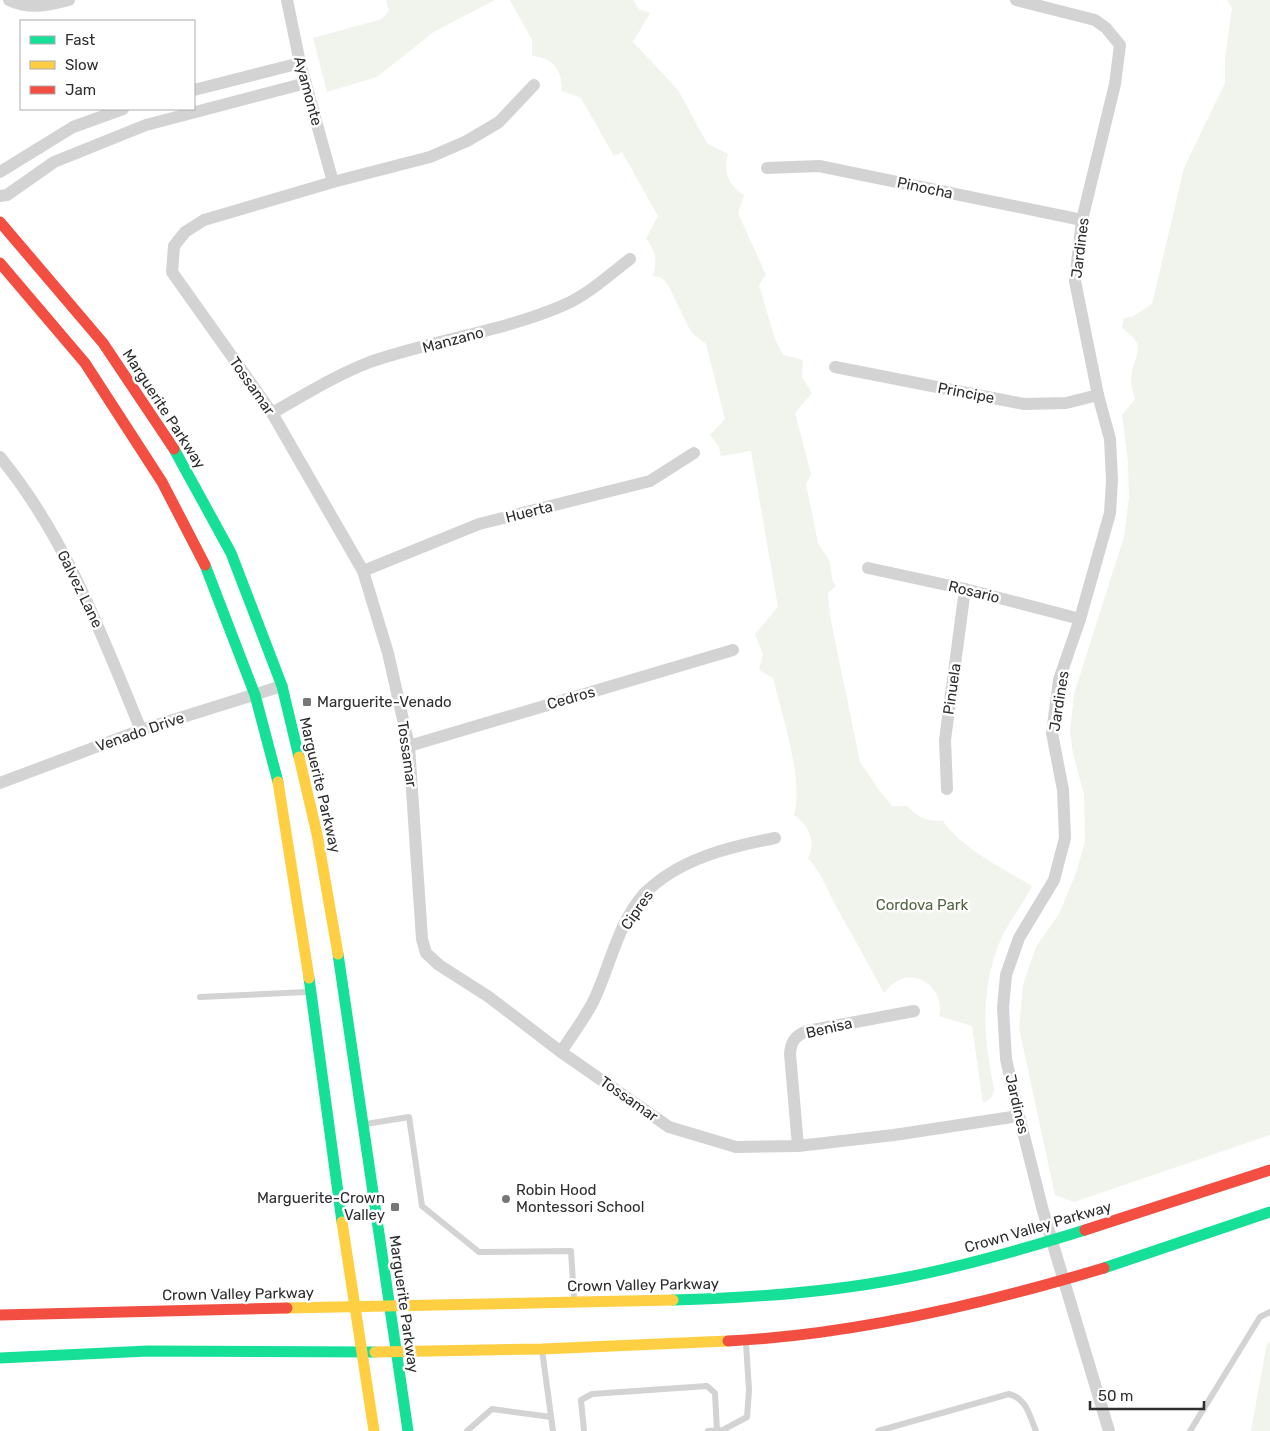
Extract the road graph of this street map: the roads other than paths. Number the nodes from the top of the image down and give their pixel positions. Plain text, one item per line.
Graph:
1 (9, 0) edge
2 (69, 0) edge
3 (287, 0) edge
4 (1016, 0) edge
5 (300, 63) junction
6 (306, 83) junction
7 (534, 85) dead end
8 (195, 90) edge
9 (121, 110) edge
10 (766, 168) dead end
11 (0, 172) edge
12 (333, 182) junction
13 (0, 196) edge
14 (1082, 220) junction
15 (0, 222) edge
16 (630, 259) dead end
17 (0, 263) edge
18 (835, 367) dead end
19 (1098, 395) junction
20 (272, 413) junction
21 (694, 453) dead end
22 (0, 457) edge
23 (868, 568) dead end
24 (363, 570) junction
25 (965, 589) junction
26 (1080, 620) junction
27 (733, 650) dead end
28 (282, 686) junction
29 (255, 695) junction
30 (141, 730) junction
31 (409, 746) junction
32 (0, 783) edge
33 (947, 789) dead end
34 (775, 838) dead end
35 (311, 992) junction
36 (200, 997) dead end
37 (914, 1011) dead end
38 (562, 1052) junction
39 (1019, 1116) junction
40 (364, 1125) junction
41 (798, 1146) junction
42 (1270, 1170) edge
43 (1270, 1212) edge
44 (1052, 1240) junction
45 (1064, 1280) junction
46 (575, 1302) junction
47 (354, 1307) junction
48 (388, 1307) junction
49 (1270, 1312) edge
50 (0, 1315) edge
51 (746, 1340) junction
52 (542, 1349) junction
53 (361, 1352) junction
54 (395, 1352) junction
55 (0, 1358) edge
56 (551, 1417) junction
57 (374, 1431) edge
58 (408, 1431) edge
59 (467, 1431) edge
60 (553, 1431) edge
61 (584, 1431) edge
62 (708, 1431) edge
63 (717, 1431) edge
64 (878, 1431) edge
65 (1036, 1431) edge
66 (1109, 1431) edge
67 (1190, 1431) edge

1 - 2 street
3 - 5 street, Ayamonte
4 - 14 street, Jardines
5 - 6 street, Ayamonte
5 - 8 street
6 - 12 street, Ayamonte
6 - 13 street
7 - 12 street, Tossamar
9 - 11 street
10 - 14 street, Pinocha
12 - 20 street, Tossamar
14 - 19 street, Jardines
15 - 28 main road, Marguerite Parkway
16 - 20 street, Manzano
17 - 29 main road
18 - 19 street, Principe
19 - 26 street, Jardines
20 - 24 street, Tossamar
21 - 24 street, Huerta
22 - 30 street, Galvez Lane
23 - 25 street, Rosario
24 - 31 street, Tossamar
25 - 26 street, Rosario
25 - 33 street, Pinuela
26 - 39 street, Jardines
27 - 31 street, Cedros
28 - 29 street, Venado Drive
28 - 40 main road, Marguerite Parkway
29 - 30 street, Venado Drive
29 - 35 main road
30 - 32 street, Venado Drive
31 - 38 street, Tossamar
34 - 38 street, Cipres
35 - 36 lane
35 - 47 main road
37 - 41 street, Benisa
38 - 41 street, Tossamar
39 - 41 street, Tossamar
39 - 44 street, Jardines
40 - 46 lane
40 - 48 main road, Marguerite Parkway
42 - 44 main road, Crown Valley Parkway
43 - 45 main road
44 - 45 street, Jardines
44 - 46 main road, Crown Valley Parkway
45 - 51 main road
45 - 66 street, Jardines
46 - 48 main road, Crown Valley Parkway
47 - 48 main road, Crown Valley Parkway
47 - 50 main road, Crown Valley Parkway
47 - 53 main road
48 - 54 main road, Marguerite Parkway
49 - 67 lane
51 - 52 main road
51 - 63 lane
52 - 54 main road
52 - 56 lane
53 - 54 main road
53 - 55 main road
53 - 57 main road
54 - 58 main road, Marguerite Parkway
56 - 59 lane
56 - 60 lane
61 - 63 lane
62 - 63 lane
64 - 65 lane

